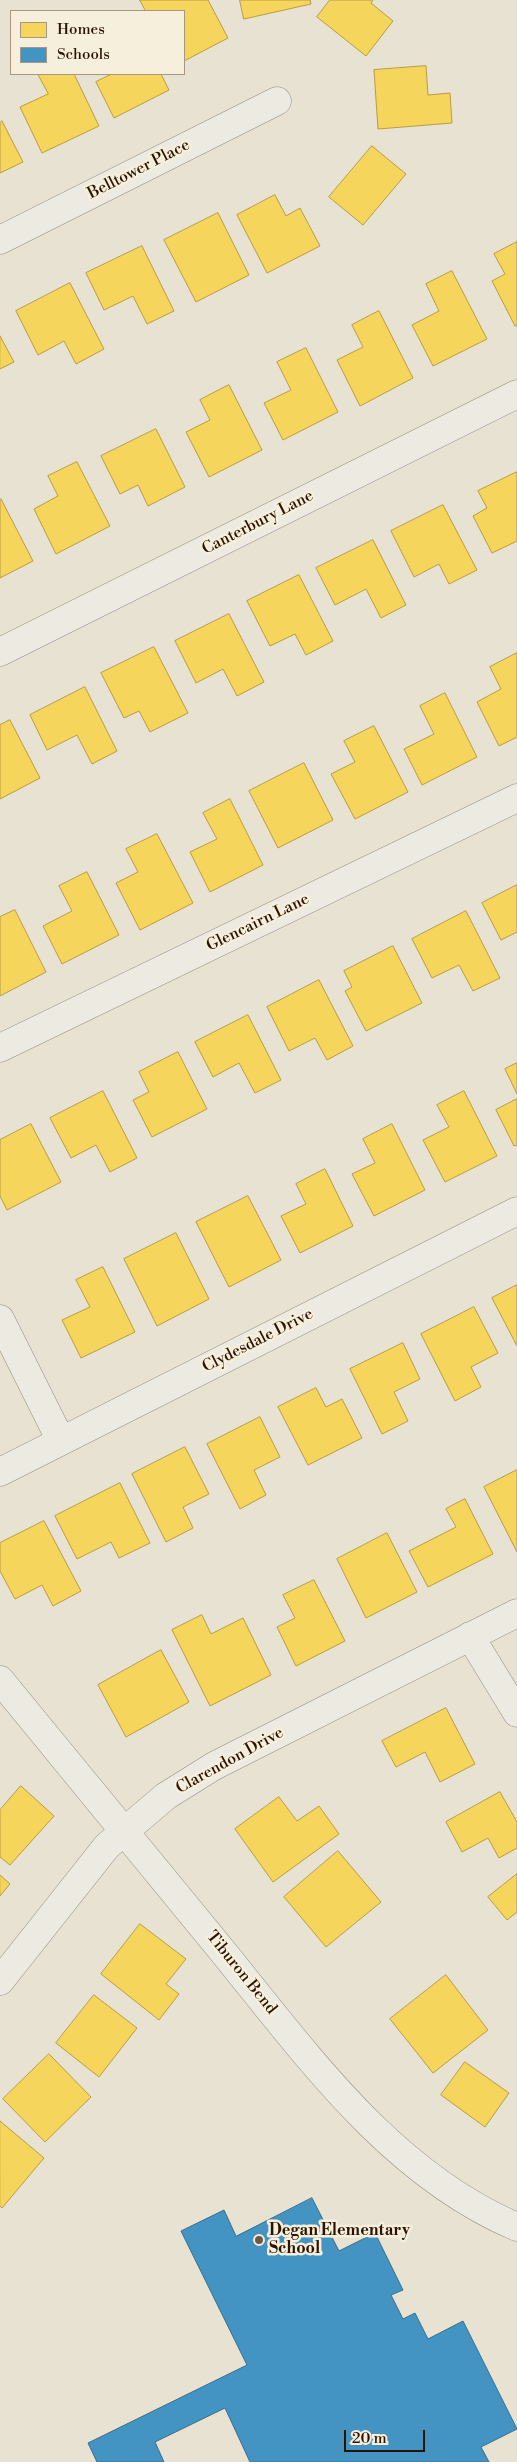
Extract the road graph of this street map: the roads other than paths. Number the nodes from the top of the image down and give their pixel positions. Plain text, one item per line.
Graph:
1 (277, 101) dead end
2 (0, 240) edge
3 (517, 394) edge
4 (0, 652) edge
5 (517, 798) edge
6 (0, 1048) edge
7 (517, 1211) edge
8 (0, 1319) edge
9 (61, 1441) junction
10 (0, 1472) edge
11 (517, 1613) edge
12 (470, 1636) junction
13 (0, 1680) edge
14 (517, 1713) edge
15 (125, 1832) junction
16 (0, 1981) edge
17 (517, 2227) edge

1 - 2 street, Belltower Place
3 - 4 street, Canterbury Lane
5 - 6 street, Glencairn Lane
7 - 9 street, Clydesdale Drive
8 - 9 street
9 - 10 street, Clydesdale Drive
11 - 12 street, Clarendon Drive
12 - 14 street
12 - 15 street, Clarendon Drive
13 - 15 street, Tiburon Bend
15 - 16 street, Clarendon Drive
15 - 17 street, Tiburon Bend

